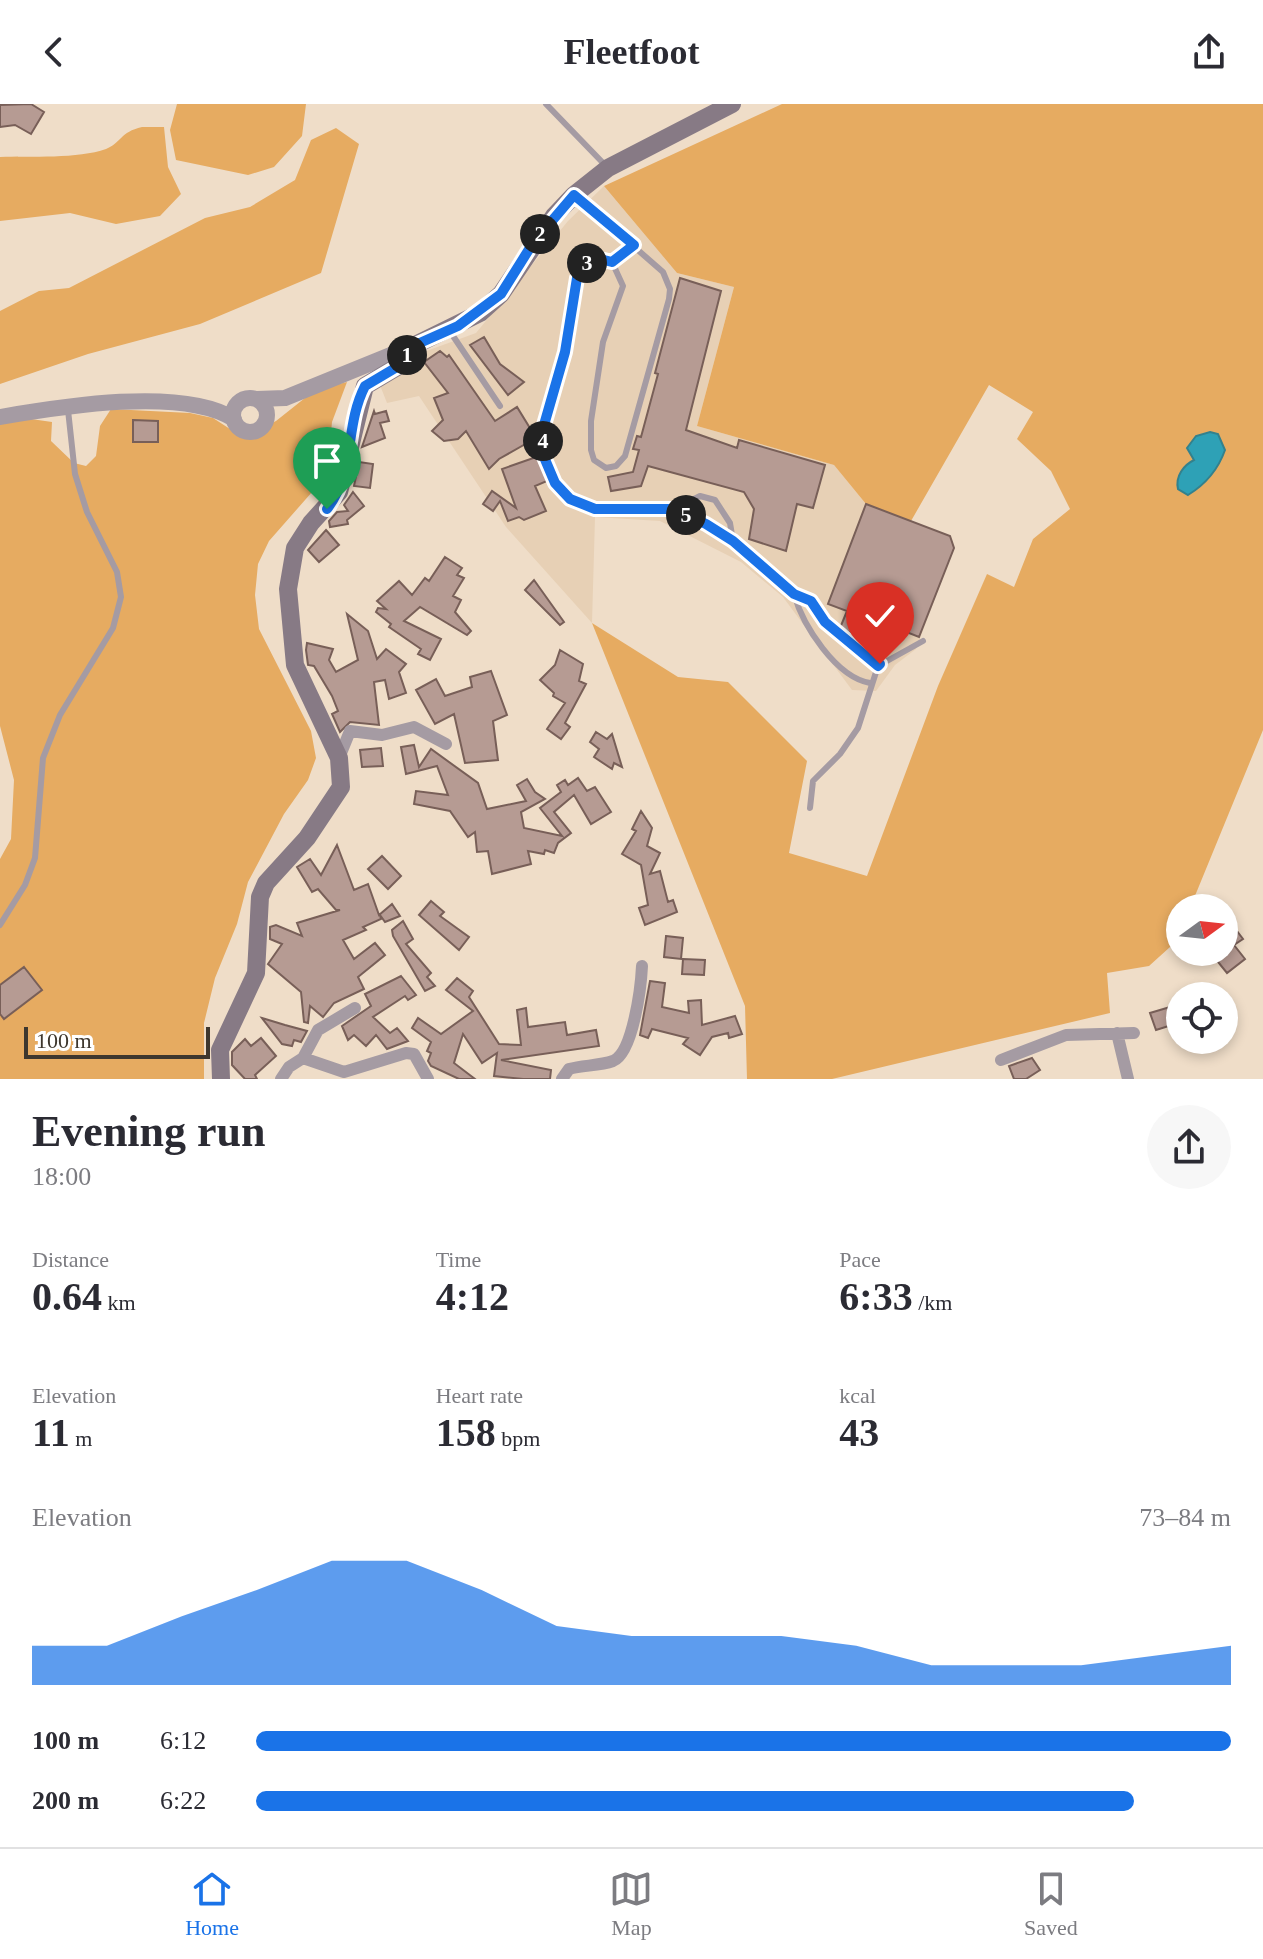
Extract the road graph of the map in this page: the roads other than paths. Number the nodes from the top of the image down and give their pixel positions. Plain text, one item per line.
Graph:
1 (546, 104) edge
2 (732, 104) edge
3 (608, 168) junction
4 (574, 195) junction
5 (634, 245) junction
6 (612, 262) junction
7 (454, 328) junction
8 (413, 346) junction
9 (285, 398) junction
10 (257, 399) junction
11 (68, 406) junction
12 (500, 406) dead end
13 (231, 413) junction
14 (0, 417) edge
15 (266, 420) junction
16 (674, 509) junction
17 (733, 541) junction
18 (794, 594) junction
19 (923, 641) dead end
20 (878, 666) junction
21 (870, 683) junction
22 (446, 744) dead end
23 (339, 758) junction
24 (810, 808) dead end
25 (0, 925) edge
26 (642, 966) dead end
27 (355, 1008) dead end
28 (1117, 1033) junction
29 (1134, 1033) dead end
30 (303, 1058) junction
31 (1001, 1060) dead end
32 (221, 1079) edge
33 (281, 1079) edge
34 (428, 1079) edge
35 (562, 1079) edge
36 (1128, 1079) edge

1 - 3 lane
2 - 3 main road
3 - 4 main road
4 - 5 lane
4 - 7 main road
5 - 6 lane
5 - 6 lane
6 - 16 lane
7 - 8 main road
7 - 12 lane
8 - 9 street
8 - 23 main road
9 - 10 street
9 - 15 street
10 - 13 street
10 - 15 street
11 - 13 street
11 - 14 street
11 - 25 lane
13 - 15 street
16 - 17 lane
16 - 17 lane
17 - 18 lane
18 - 20 lane
18 - 21 lane
19 - 20 lane
20 - 21 lane
21 - 24 lane
22 - 23 street
23 - 32 main road
26 - 35 street
27 - 30 street
28 - 29 street
28 - 31 street
28 - 36 street
30 - 33 street
30 - 34 street

